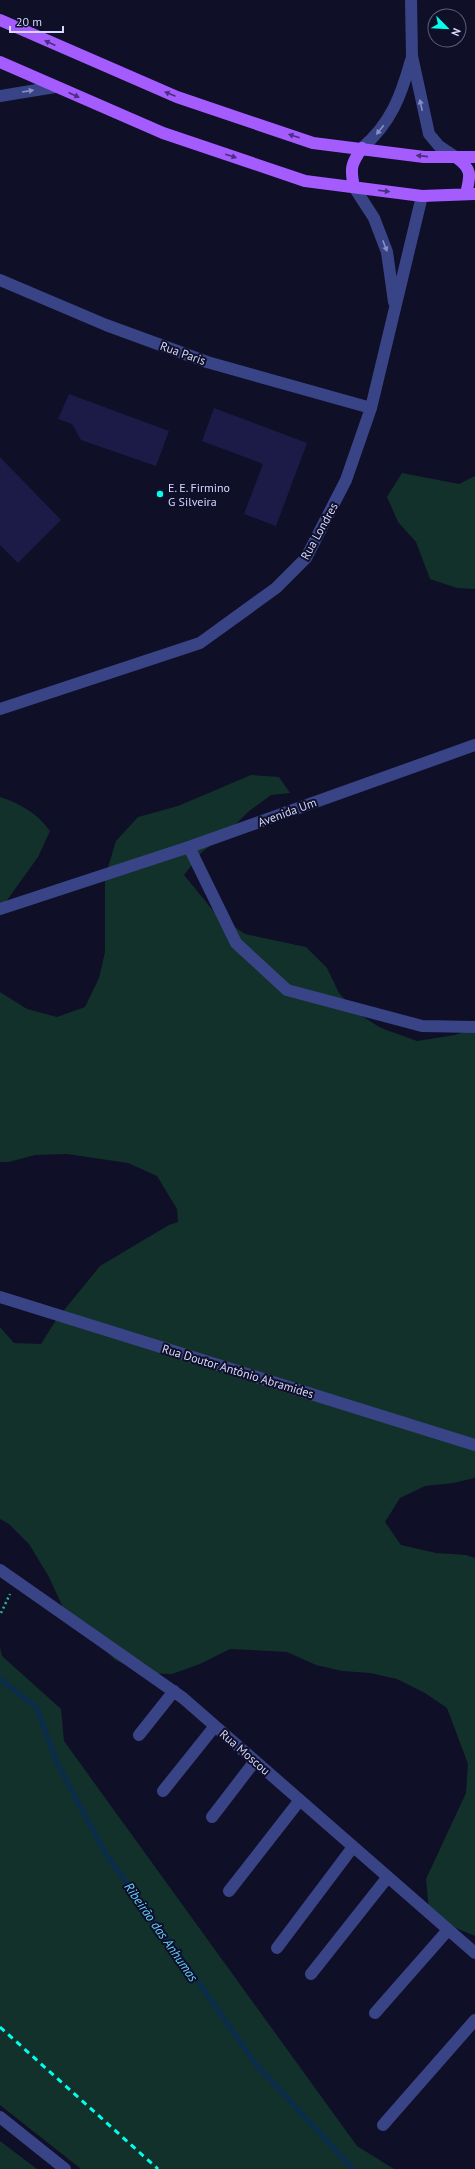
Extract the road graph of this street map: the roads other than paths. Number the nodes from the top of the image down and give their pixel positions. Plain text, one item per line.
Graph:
1 (410, 0) edge
2 (0, 20) edge
3 (412, 56) junction
4 (0, 62) edge
5 (55, 87) junction
6 (0, 96) edge
7 (362, 148) junction
8 (475, 157) edge
9 (457, 158) junction
10 (354, 187) junction
11 (470, 194) edge
12 (422, 196) junction
13 (0, 280) edge
14 (395, 309) junction
15 (371, 408) junction
16 (1, 706) edge
17 (475, 745) edge
18 (189, 847) junction
19 (0, 909) edge
20 (475, 1026) edge
21 (0, 1297) edge
22 (475, 1446) edge
23 (0, 1570) edge
24 (174, 1691) junction
25 (215, 1726) junction
26 (139, 1735) dead end
27 (255, 1761) junction
28 (163, 1791) dead end
29 (300, 1800) junction
30 (212, 1817) dead end
31 (352, 1847) junction
32 (388, 1878) junction
33 (229, 1891) dead end
34 (448, 1930) junction
35 (277, 1948) dead end
36 (475, 1953) edge
37 (311, 1974) dead end
38 (375, 2013) dead end
39 (475, 2020) edge
40 (0, 2117) edge
41 (383, 2125) dead end
42 (65, 2169) edge

1 - 3 street
7 -> 2 main road
3 -> 7 street
9 -> 3 street
4 - 5 main road
6 -> 5 street
5 -> 10 main road
9 -> 7 main road
7 - 10 main road
8 - 9 main road
9 - 11 main road
10 -> 12 main road
10 -> 14 street
11 - 12 main road
12 - 14 street, Rua Londres
13 - 15 street, Rua Paris
14 - 15 street, Rua Londres
15 - 16 street, Rua Londres
17 - 18 street, Avenida Um
18 - 19 street, Avenida Um
18 - 20 street
21 - 22 street, Rua Doutor Antônio Abramides
23 - 24 street, Rua Moscou
24 - 25 street, Rua Moscou
24 - 26 street
25 - 27 street, Rua Moscou
25 - 28 street
27 - 29 street, Rua Moscou
27 - 30 street
29 - 31 street, Rua Moscou
29 - 33 street
31 - 32 street, Rua Moscou
31 - 35 street
32 - 34 street, Rua Moscou
32 - 37 street
34 - 36 street, Rua Moscou
34 - 38 street
39 - 41 street
40 - 42 street

